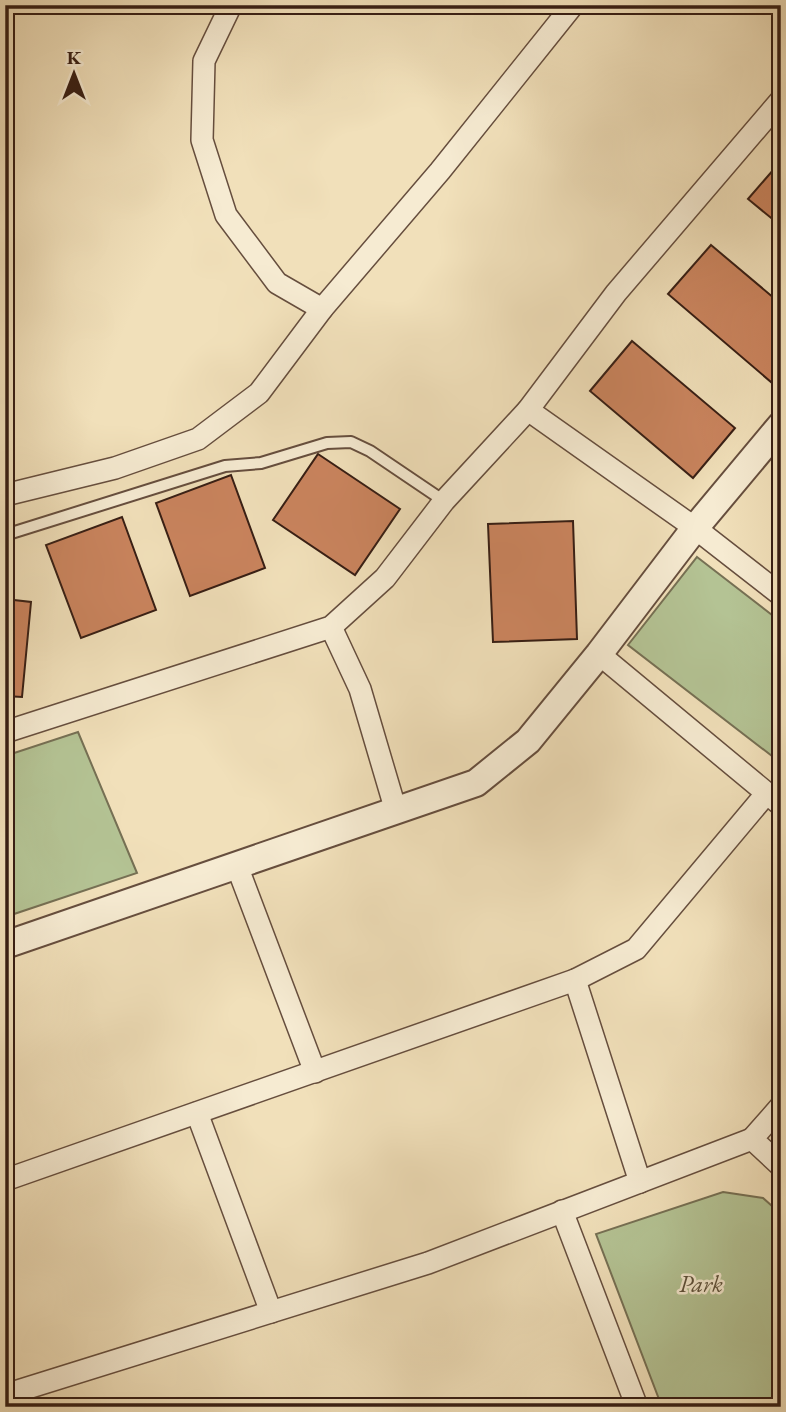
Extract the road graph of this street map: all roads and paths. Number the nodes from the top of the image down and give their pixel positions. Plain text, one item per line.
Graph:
1 (231, 5) edge
2 (573, 5) edge
3 (781, 100) edge
4 (323, 309) junction
5 (528, 410) junction
6 (781, 425) edge
7 (5, 495) edge
8 (444, 502) junction
9 (695, 528) junction
10 (5, 535) edge
11 (781, 595) edge
12 (331, 628) junction
13 (599, 654) junction
14 (5, 732) edge
15 (773, 799) edge
16 (396, 811) junction
17 (237, 866) junction
18 (5, 946) edge
19 (575, 980) junction
20 (315, 1072) junction
21 (781, 1106) edge
22 (197, 1113) junction
23 (752, 1139) junction
24 (781, 1166) edge
25 (5, 1180) edge
26 (640, 1182) junction
27 (562, 1211) junction
28 (271, 1312) junction
29 (5, 1395) edge
30 (637, 1407) edge

1 - 4 street
2 - 4 street
3 - 5 street
4 - 7 street
5 - 8 street
5 - 9 street
6 - 9 street
8 - 10 lane
8 - 12 street
9 - 11 street
9 - 13 street
12 - 14 street
12 - 16 street
13 - 15 street
13 - 16 street
15 - 19 street
16 - 17 street
17 - 18 street
17 - 20 street
19 - 20 street
19 - 26 street
20 - 22 street
21 - 23 street
22 - 25 street
22 - 28 street
23 - 24 street
23 - 26 street
26 - 27 street
27 - 28 street
27 - 30 street
28 - 29 street

